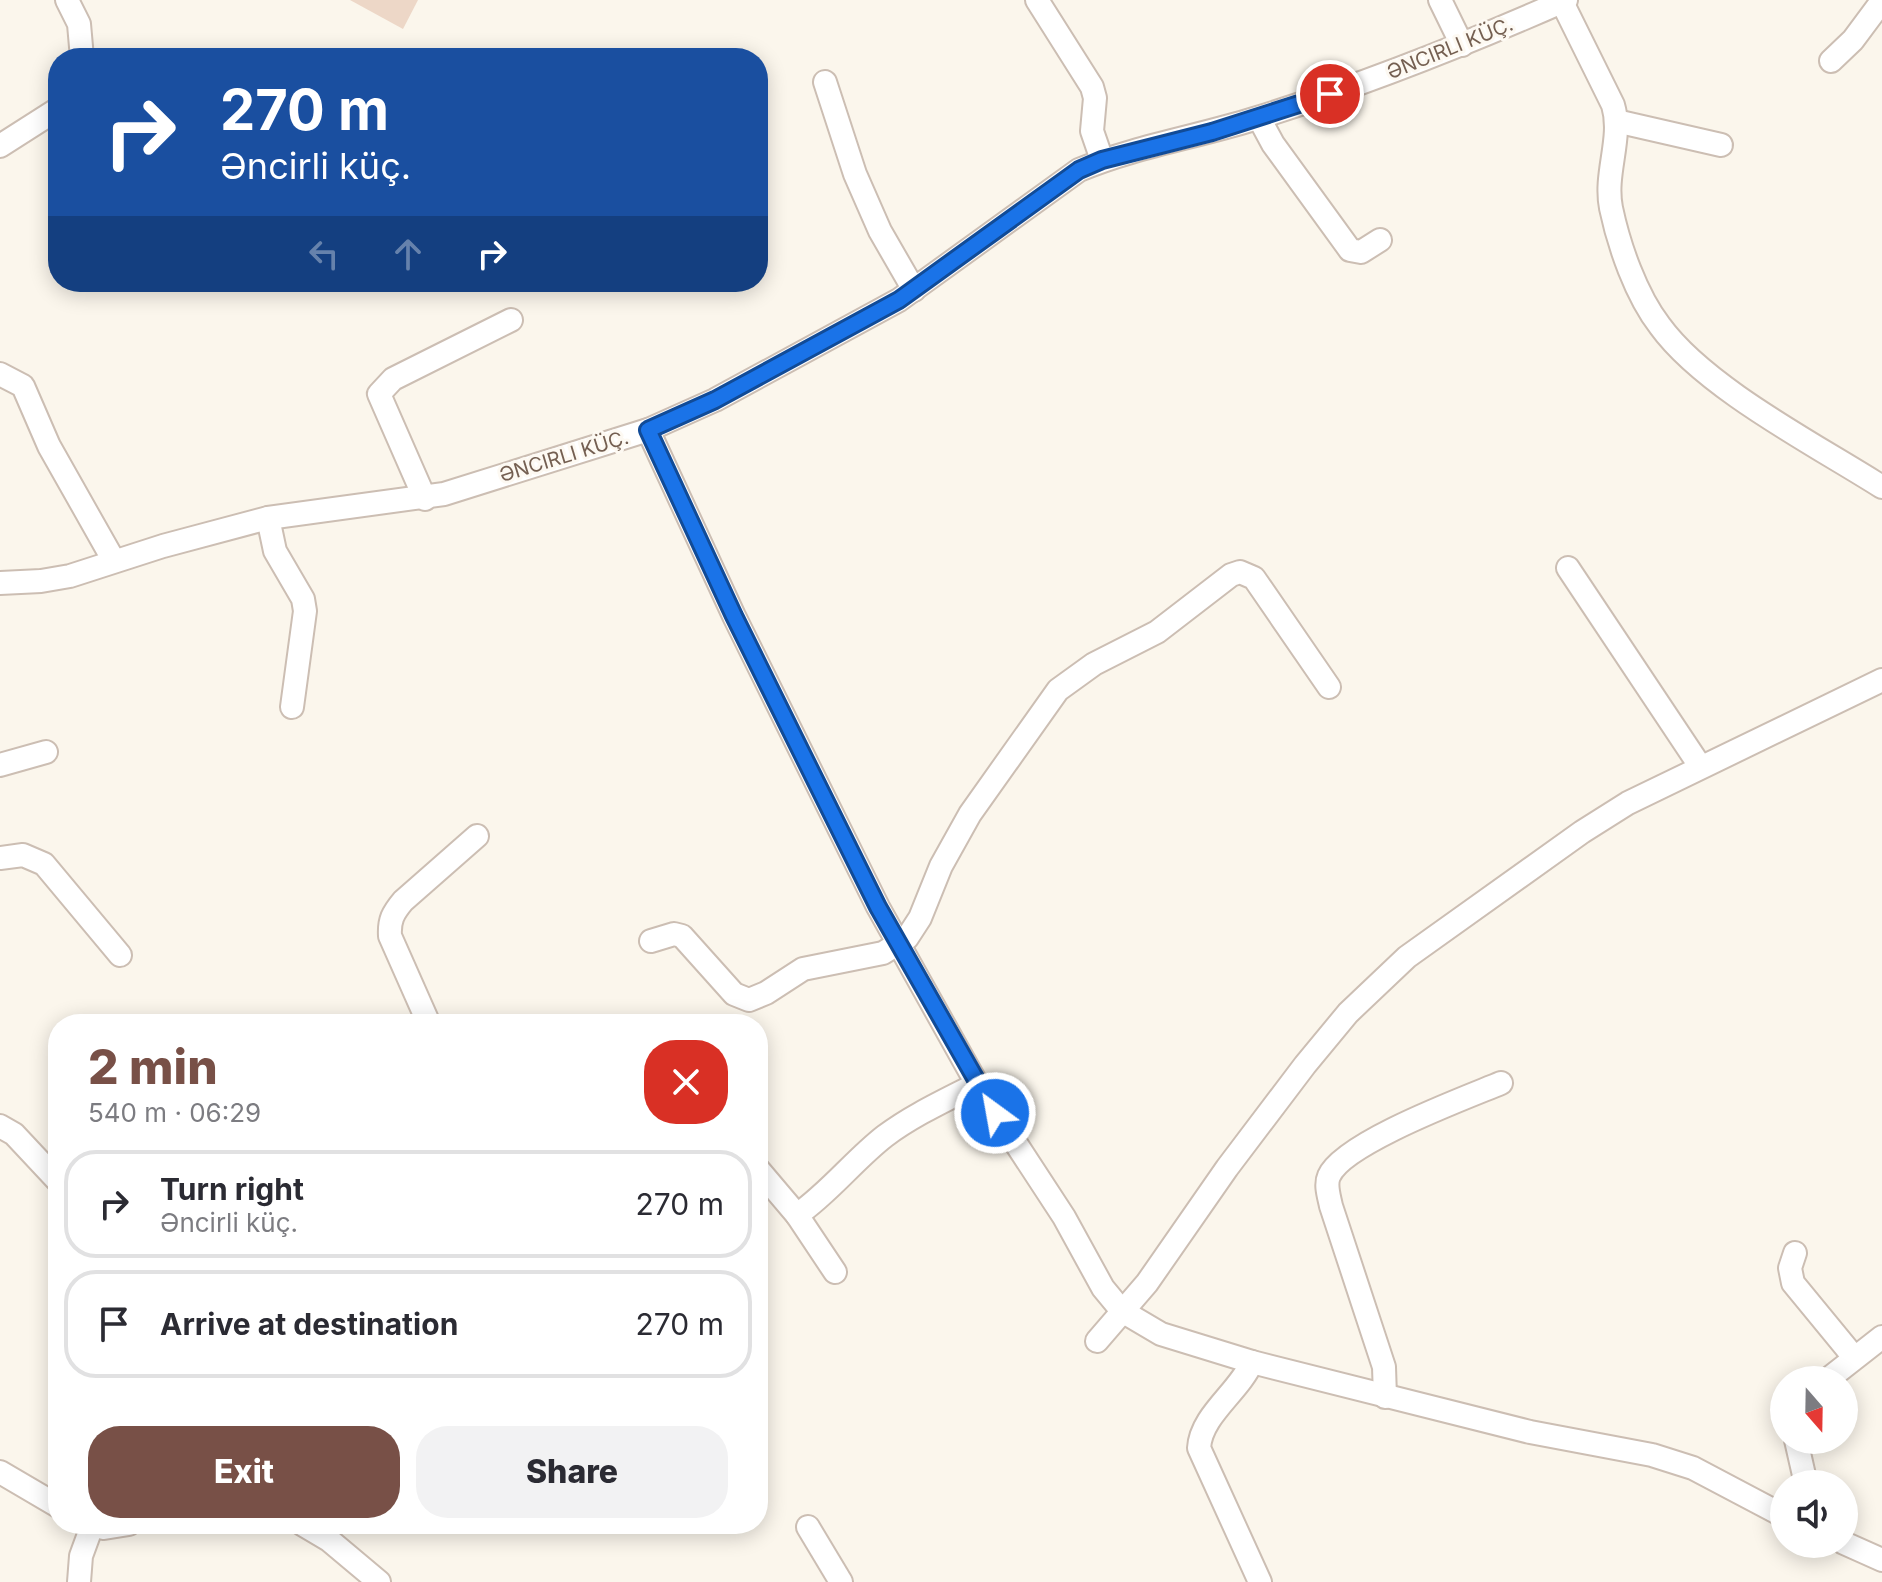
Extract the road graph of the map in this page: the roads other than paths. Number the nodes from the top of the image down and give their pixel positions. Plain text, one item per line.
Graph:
1 (67, 0) edge
2 (1037, 0) edge
3 (1440, 0) edge
4 (1564, 1) edge
5 (1882, 1) edge
6 (1462, 45) junction
7 (81, 48) edge
8 (1831, 61) dead end
9 (825, 82) dead end
10 (48, 115) edge
11 (1259, 118) junction
12 (1616, 121) junction
13 (1721, 145) dead end
14 (0, 146) edge
15 (1102, 160) junction
16 (1380, 240) dead end
17 (914, 290) junction
18 (511, 320) dead end
19 (0, 374) edge
20 (648, 430) junction
21 (1882, 487) edge
22 (425, 499) junction
23 (268, 518) junction
24 (114, 561) junction
25 (1568, 568) dead end
26 (0, 583) edge
27 (1882, 680) edge
28 (1329, 687) dead end
29 (292, 707) dead end
30 (46, 752) dead end
31 (0, 765) edge
32 (1700, 766) junction
33 (477, 836) dead end
34 (0, 858) edge
35 (651, 941) dead end
36 (898, 945) junction
37 (120, 955) dead end
38 (425, 1014) edge
39 (1501, 1083) dead end
40 (977, 1084) junction
41 (0, 1126) edge
42 (48, 1170) edge
43 (768, 1181) edge
44 (797, 1215) junction
45 (1795, 1253) dead end
46 (835, 1272) dead end
47 (1122, 1311) junction
48 (1882, 1337) edge
49 (1097, 1341) dead end
50 (1853, 1356) junction
51 (1252, 1362) junction
52 (1842, 1366) edge
53 (1385, 1397) junction
54 (0, 1472) edge
55 (48, 1500) edge
56 (1770, 1509) edge
57 (808, 1527) dead end
58 (87, 1534) edge
59 (319, 1534) edge
60 (1858, 1549) edge
61 (1882, 1560) edge
62 (79, 1582) edge
63 (379, 1582) edge
64 (841, 1582) edge
65 (1260, 1582) edge

1 - 7 street
2 - 15 street
3 - 6 street
4 - 6 street, ƏNCIRLI KÜÇ.
4 - 12 street
5 - 8 street
6 - 11 street, ƏNCIRLI KÜÇ.
9 - 17 street
10 - 14 street
11 - 15 street, ƏNCIRLI KÜÇ.
11 - 16 street
12 - 13 street
12 - 21 street
15 - 17 street, ƏNCIRLI KÜÇ.
17 - 20 street, ƏNCIRLI KÜÇ.
18 - 22 street
19 - 24 street
20 - 22 street, ƏNCIRLI KÜÇ.
20 - 36 street
22 - 23 street, ƏNCIRLI KÜÇ.
23 - 24 street, ƏNCIRLI KÜÇ.
23 - 29 street
24 - 26 street, ƏNCIRLI KÜÇ.
25 - 32 street
27 - 32 street
28 - 36 street
30 - 31 street
32 - 47 street
33 - 38 street
34 - 37 street
35 - 36 street
36 - 40 street
39 - 53 street
40 - 44 street
40 - 47 street
41 - 42 street
43 - 44 street
44 - 46 street
45 - 50 street
47 - 49 street
47 - 51 street
48 - 50 street
50 - 52 street
51 - 53 street
51 - 65 street
53 - 56 street
54 - 55 street
57 - 64 street
58 - 62 street
59 - 63 street
60 - 61 street

